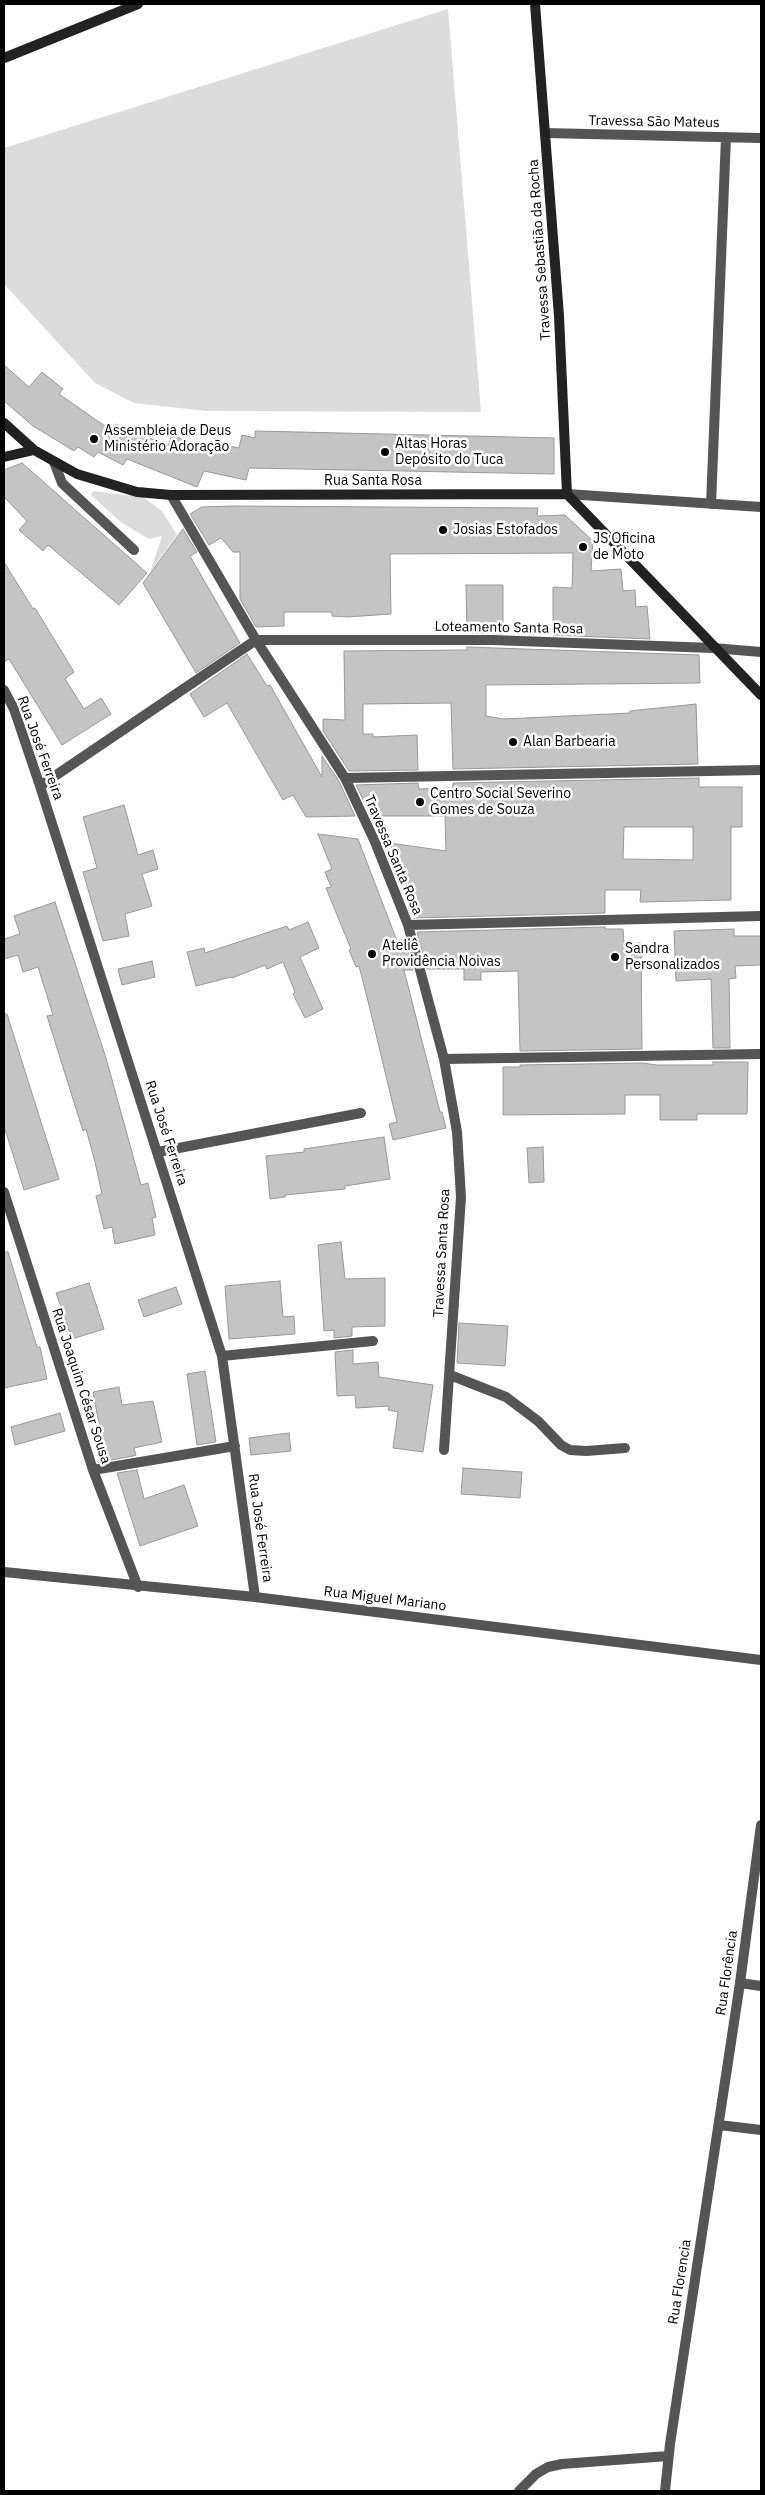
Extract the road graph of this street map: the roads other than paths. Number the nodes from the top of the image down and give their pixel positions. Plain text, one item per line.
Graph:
1 (138, 4) edge
2 (535, 4) edge
3 (123, 6) edge
4 (4, 58) edge
5 (546, 133) junction
6 (726, 137) junction
7 (761, 138) edge
8 (4, 423) edge
9 (34, 450) junction
10 (4, 456) edge
11 (54, 462) junction
12 (567, 494) junction
13 (171, 495) junction
14 (711, 504) junction
15 (761, 507) edge
16 (134, 550) dead end
17 (256, 640) junction
18 (713, 648) junction
19 (761, 652) edge
20 (4, 690) edge
21 (761, 695) edge
22 (9, 711) edge
23 (761, 770) edge
24 (345, 778) junction
25 (40, 786) junction
26 (761, 916) edge
27 (408, 925) junction
28 (761, 1054) edge
29 (444, 1059) junction
30 (361, 1113) dead end
31 (158, 1152) junction
32 (4, 1192) edge
33 (373, 1341) dead end
34 (222, 1356) junction
35 (450, 1375) junction
36 (235, 1446) junction
37 (625, 1448) dead end
38 (444, 1450) dead end
39 (93, 1470) junction
40 (4, 1572) edge
41 (138, 1587) junction
42 (256, 1597) junction
43 (761, 1660) edge
44 (761, 1825) edge
45 (760, 1841) edge
46 (740, 1983) junction
47 (761, 1986) edge
48 (719, 2124) junction
49 (761, 2130) edge
50 (668, 2456) junction
51 (520, 2491) edge
52 (665, 2491) edge

1 - 3 main road
2 - 5 main road, Travessa Sebastião da Rocha
3 - 4 main road
5 - 6 street, Travessa São Mateus
5 - 12 main road, Travessa Sebastião da Rocha
6 - 7 street, Travessa São Mateus
6 - 14 street
8 - 9 main road, Rua Santa Rosa
9 - 10 main road
9 - 11 main road, Rua Santa Rosa
11 - 13 main road, Rua Santa Rosa
11 - 16 street
12 - 13 main road, Rua Santa Rosa
12 - 14 street, Rua Santa Rosa
12 - 18 main road
13 - 17 street, Travessa Santa Rosa
14 - 15 street, Rua Santa Rosa
17 - 18 street, Loteamento Santa Rosa
17 - 24 street, Travessa Santa Rosa
17 - 25 street
18 - 19 street, Loteamento Santa Rosa
18 - 21 main road
20 - 22 street, Rua José Ferreira
22 - 25 street, Rua José Ferreira
23 - 24 street
24 - 27 street, Travessa Santa Rosa
25 - 31 street, Rua José Ferreira
26 - 27 street
27 - 29 street, Travessa Santa Rosa
28 - 29 street
29 - 35 street, Travessa Santa Rosa
30 - 31 street
31 - 34 street, Rua José Ferreira
32 - 39 street, Rua Joaquim César Sousa
33 - 34 street
34 - 36 street, Rua José Ferreira
35 - 37 street
35 - 38 street, Travessa Santa Rosa
36 - 39 street
36 - 42 street, Rua José Ferreira
39 - 41 street, Rua Joaquim César Sousa
40 - 41 street, Rua Miguel Mariano
41 - 42 street, Rua Miguel Mariano
42 - 43 street, Rua Miguel Mariano
44 - 45 street, Rua Florência
45 - 46 street, Rua Florência
46 - 47 street
46 - 48 street, Rua Florência
48 - 49 street
48 - 50 street, Rua Florencia
50 - 51 street
50 - 52 street, Rua Florencia

